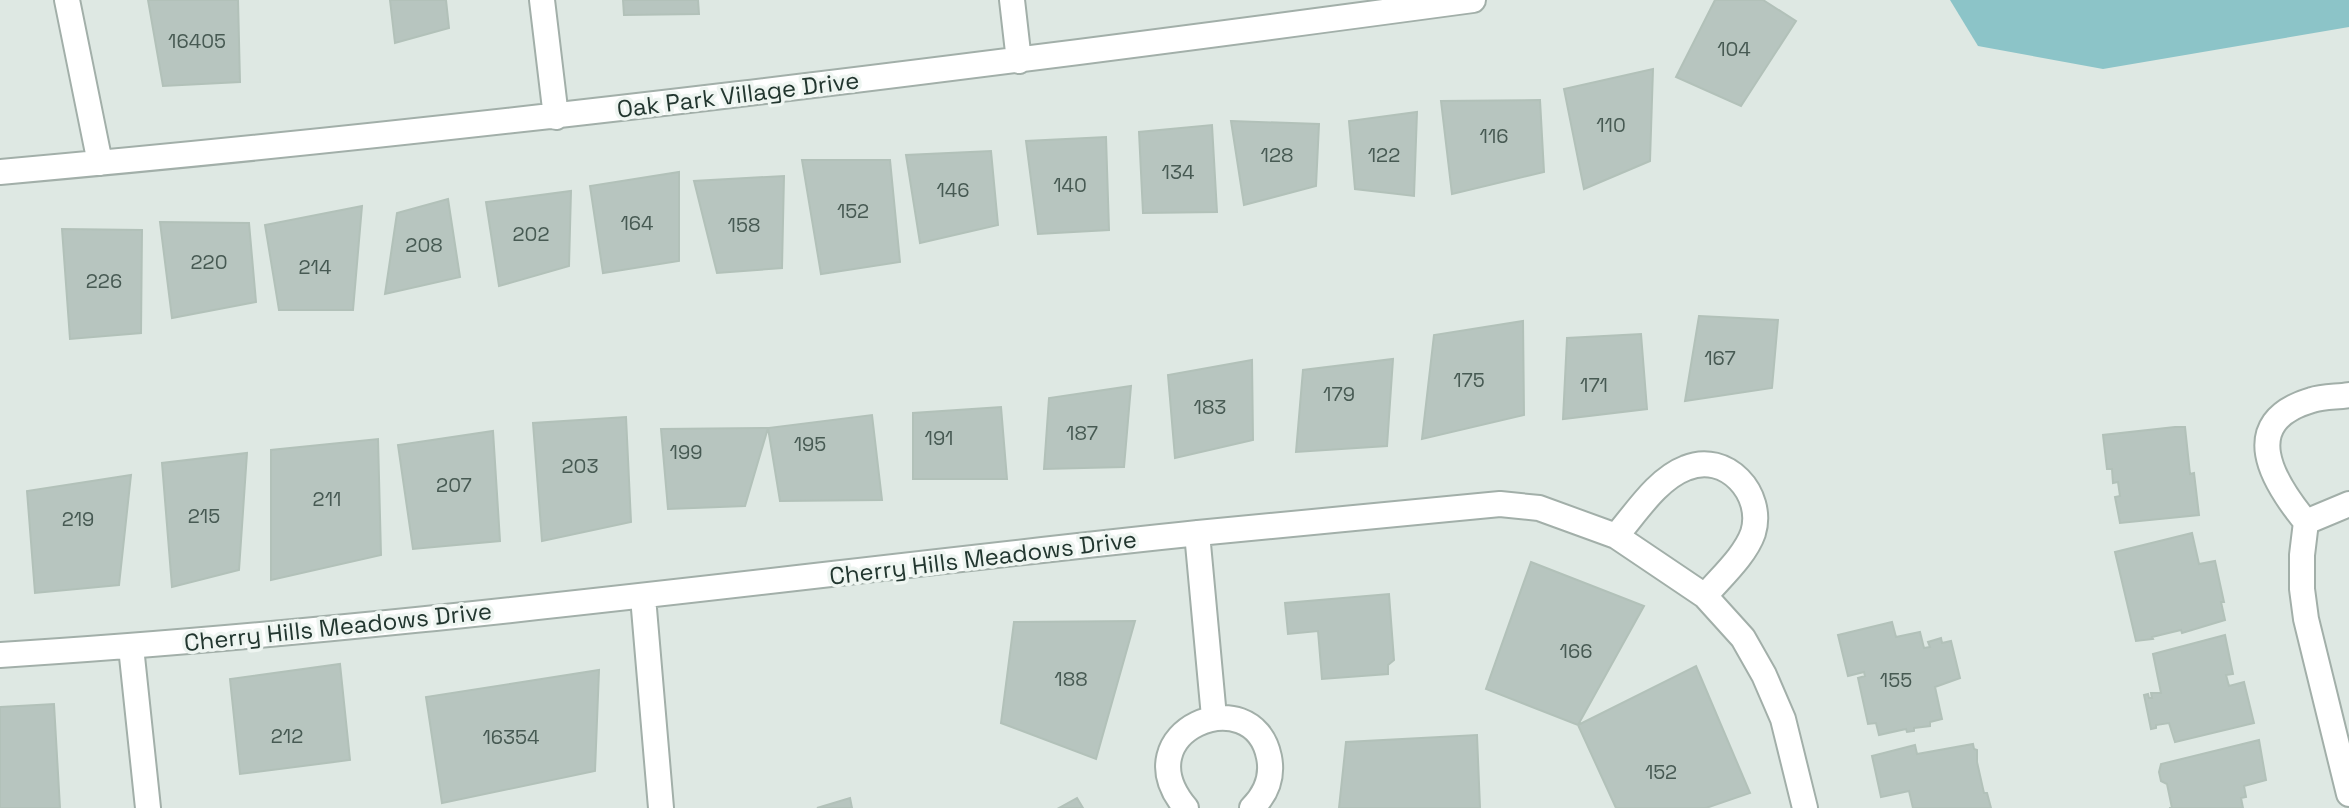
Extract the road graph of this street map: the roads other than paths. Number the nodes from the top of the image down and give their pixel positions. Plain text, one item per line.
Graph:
1 (67, 0) edge
2 (542, 0) edge
3 (1012, 0) edge
4 (1473, 0) edge
5 (1019, 61) junction
6 (556, 117) junction
7 (100, 163) junction
8 (0, 172) edge
9 (2349, 395) edge
10 (2349, 504) edge
11 (2306, 522) junction
12 (1197, 533) junction
13 (1616, 536) junction
14 (1705, 596) junction
15 (643, 597) junction
16 (131, 647) junction
17 (0, 655) edge
18 (1214, 717) junction
19 (2349, 794) edge
20 (148, 808) edge
21 (661, 808) edge
22 (1186, 808) edge
23 (1252, 808) edge
24 (1805, 808) edge

1 - 7 street
2 - 6 street
3 - 5 street
4 - 5 street, Oak Park Village Drive
5 - 6 street, Oak Park Village Drive
6 - 7 street, Oak Park Village Drive
7 - 8 street, Oak Park Village Drive
9 - 11 street
10 - 11 street
11 - 19 street
12 - 13 street, Cherry Hills Meadows Drive
12 - 15 street, Cherry Hills Meadows Drive
12 - 18 street
13 - 14 street, Cherry Hills Meadows Drive
13 - 14 street
14 - 24 street, Cherry Hills Meadows Drive
15 - 16 street, Cherry Hills Meadows Drive
15 - 21 street
16 - 17 street, Cherry Hills Meadows Drive
16 - 20 street
18 - 22 street
18 - 23 street

